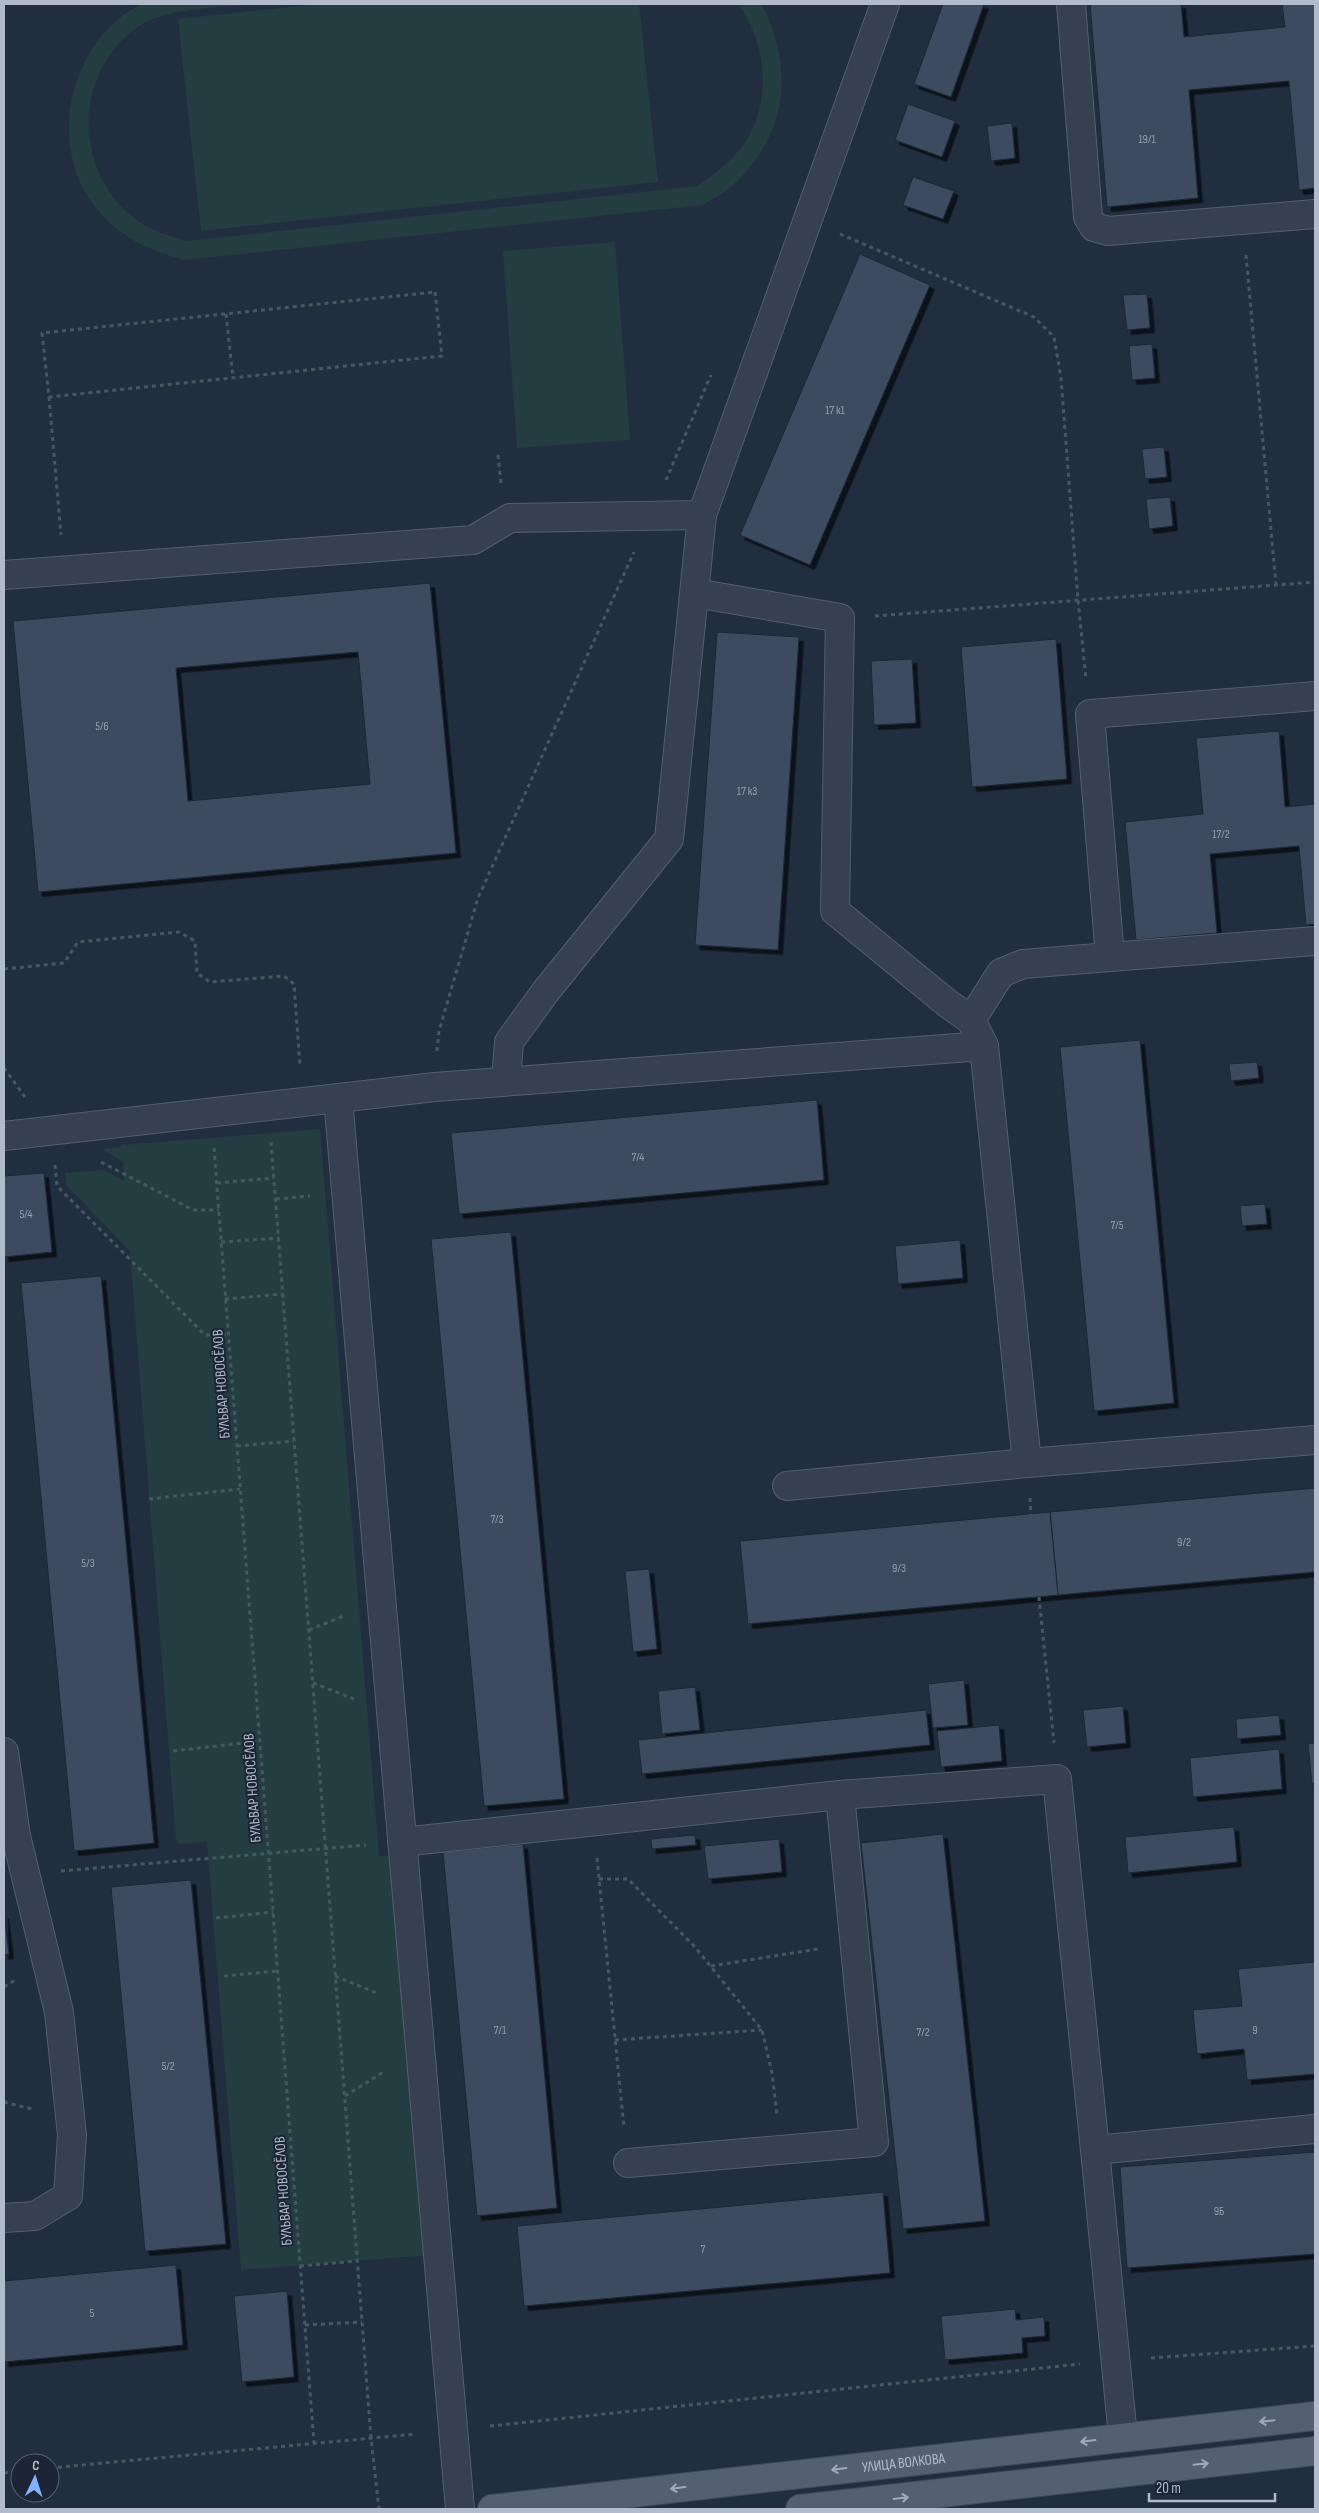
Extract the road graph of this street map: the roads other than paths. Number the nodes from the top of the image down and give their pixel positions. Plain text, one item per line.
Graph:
1 (885, 4) edge
2 (1071, 4) edge
3 (1315, 214) edge
4 (702, 515) junction
5 (4, 575) edge
6 (695, 593) junction
7 (1315, 696) edge
8 (1315, 941) edge
9 (1110, 957) junction
10 (971, 1020) junction
11 (984, 1046) junction
12 (506, 1081) junction
13 (338, 1098) junction
14 (4, 1136) edge
15 (1315, 1440) edge
16 (1027, 1463) junction
17 (787, 1486) dead end
18 (4, 1752) edge
19 (840, 1794) junction
20 (402, 1842) junction
21 (1315, 2128) edge
22 (1095, 2150) junction
23 (628, 2163) road end
24 (4, 2218) edge
25 (1315, 2416) edge
26 (1123, 2437) junction
27 (1315, 2452) edge
28 (460, 2509) edge
29 (492, 2509) edge
30 (800, 2509) edge

1 - 4 lane
2 - 3 lane
4 - 5 lane
4 - 6 lane
6 - 10 lane
6 - 12 lane
7 - 9 lane
8 - 9 lane
9 - 10 lane
10 - 11 lane
11 - 12 lane
11 - 16 lane
12 - 13 lane
13 - 14 lane
13 - 20 lane
15 - 16 lane
16 - 17 lane
18 - 24 lane
19 - 20 lane
19 - 22 lane
19 - 23 lane
20 - 28 lane
21 - 22 lane
22 - 26 lane
25 -> 26 main road, УЛИЦА ВОЛКОВА
26 -> 29 main road, УЛИЦА ВОЛКОВА
30 -> 27 main road

